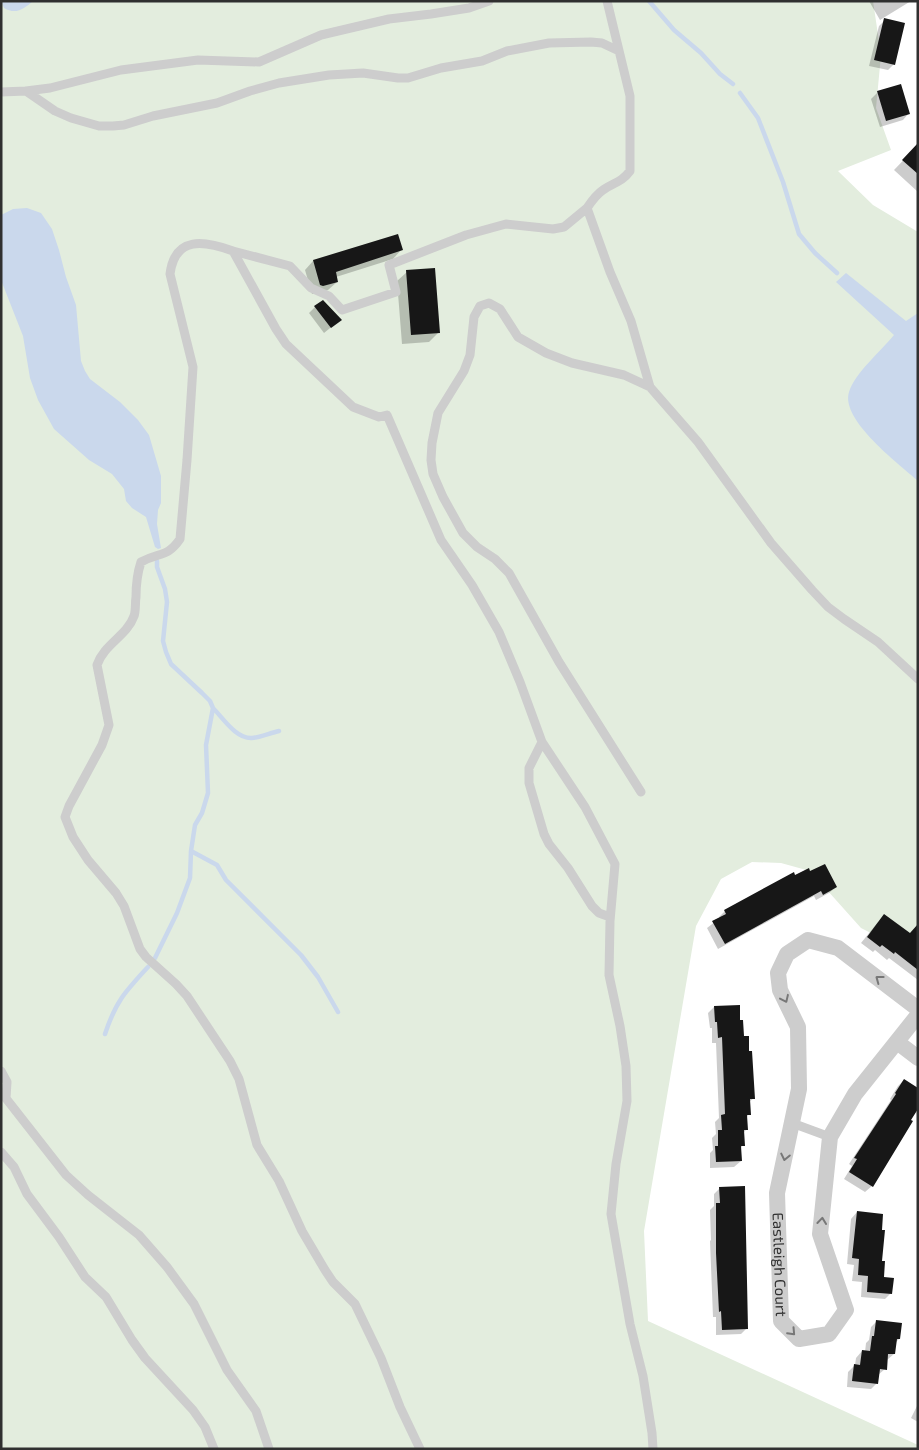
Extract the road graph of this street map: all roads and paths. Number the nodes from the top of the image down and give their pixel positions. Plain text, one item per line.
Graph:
1 (489, 1) edge
2 (607, 1) edge
3 (619, 51) junction
4 (26, 91) junction
5 (1, 92) edge
6 (587, 208) junction
7 (233, 251) junction
8 (650, 388) junction
9 (918, 680) edge
10 (542, 742) junction
11 (641, 792) dead end
12 (610, 917) junction
13 (918, 1009) edge
14 (918, 1015) edge
15 (897, 1042) junction
16 (918, 1058) edge
17 (1, 1071) edge
18 (4, 1095) edge
19 (792, 1123) junction
20 (830, 1137) junction
21 (1, 1152) edge
22 (214, 1449) edge
23 (269, 1449) edge
24 (420, 1449) edge
25 (653, 1449) edge

1 - 4 lane
2 - 3 lane
3 - 4 lane
3 - 6 lane
4 - 5 lane
6 - 7 lane
6 - 8 lane
7 - 10 lane
7 - 24 lane
8 - 9 lane
8 - 11 lane
10 - 12 lane
10 - 12 lane
12 - 25 lane
13 -> 19 street, Eastleigh Court
14 - 15 street, Eastleigh Court
15 - 16 street
15 - 20 street, Eastleigh Court
17 - 18 lane
18 - 23 lane
19 - 20 lane
19 -> 20 street, Eastleigh Court
21 - 22 lane

